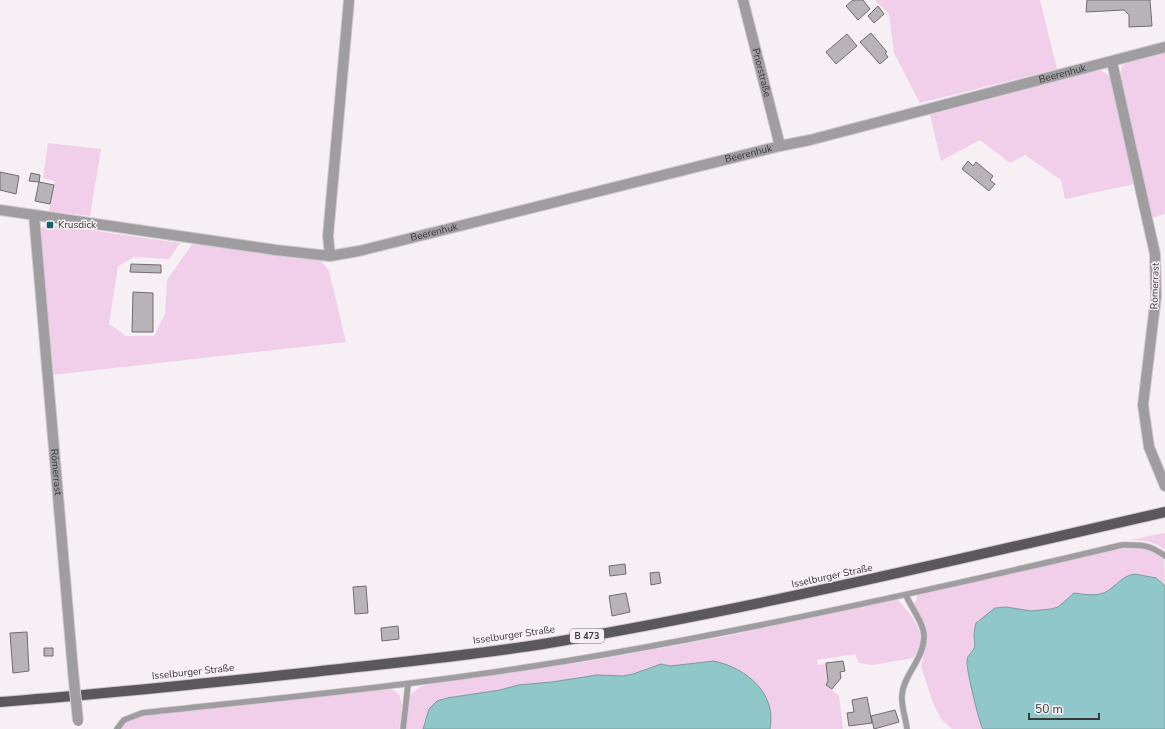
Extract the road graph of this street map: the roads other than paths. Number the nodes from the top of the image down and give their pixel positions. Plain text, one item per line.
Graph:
1 (349, 0) edge
2 (743, 0) edge
3 (1165, 47) edge
4 (1112, 62) junction
5 (780, 146) junction
6 (0, 210) edge
7 (34, 214) junction
8 (330, 256) junction
9 (1165, 485) edge
10 (1165, 512) edge
11 (1165, 556) edge
12 (906, 595) junction
13 (408, 685) junction
14 (0, 702) edge
15 (79, 725) edge
16 (117, 729) edge
17 (403, 729) edge
18 (907, 729) edge

1 - 8 street
2 - 5 street, Priorstraße
3 - 4 street, Beerenhuk
4 - 5 street, Beerenhuk
4 - 9 street, Römerrast
5 - 8 street, Beerenhuk
6 - 7 street, Beerenhuk
7 - 8 street, Beerenhuk
7 - 15 street, Römerrast, bridge
10 - 14 main road, Isselburger Straße / B 473
11 - 12 lane
12 - 13 lane
12 - 18 lane
13 - 16 lane
13 - 17 lane

